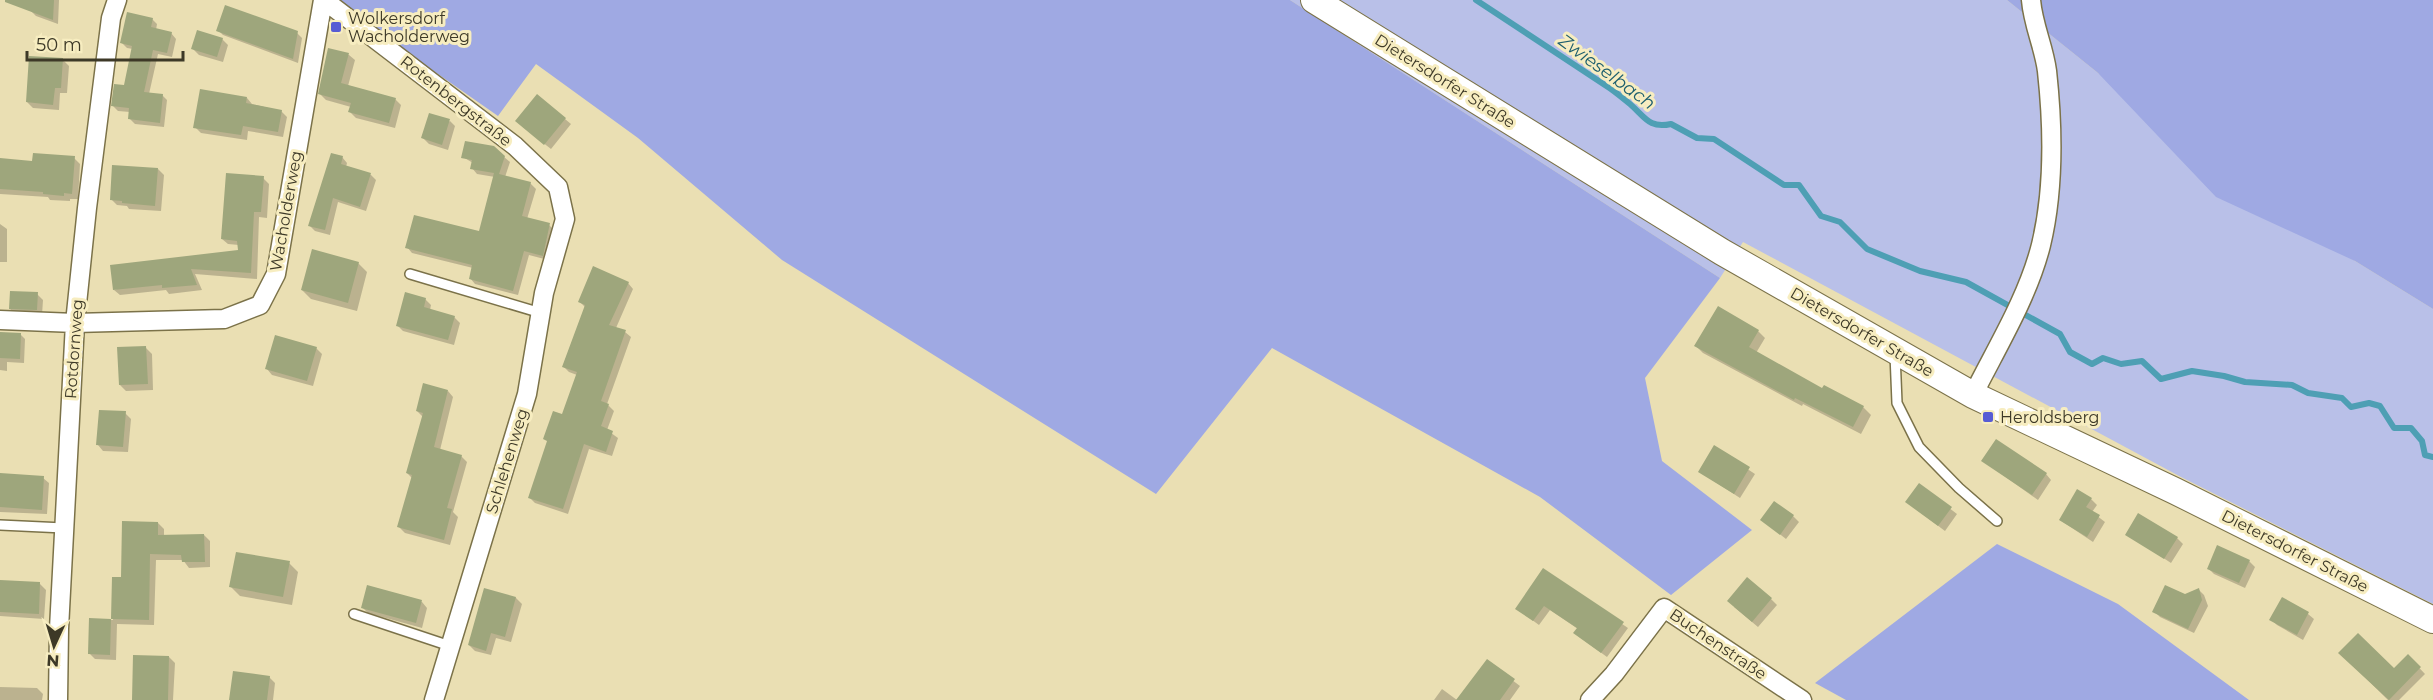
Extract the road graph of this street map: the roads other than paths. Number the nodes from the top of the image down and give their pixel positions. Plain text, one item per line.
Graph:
1 (117, 0) edge
2 (323, 0) edge
3 (1314, 0) edge
4 (2031, 0) edge
5 (565, 219) joint
6 (410, 274) dead end
7 (541, 313) junction
8 (0, 320) edge
9 (75, 322) junction
10 (1895, 351) junction
11 (1973, 395) junction
12 (1997, 521) dead end
13 (0, 525) edge
14 (64, 528) junction
15 (354, 614) dead end
16 (2433, 620) edge
17 (450, 646) junction
18 (1799, 699) edge
19 (58, 700) edge
20 (434, 700) edge
21 (1590, 700) edge

1 - 9 street, Rotdornweg
2 - 5 street, Rotenbergstraße
2 - 9 street, Wacholderweg
3 - 10 street, Dietersdorfer Straße
4 - 11 street
5 - 7 street, Schlehenweg
6 - 7 lane
7 - 17 street, Schlehenweg
8 - 9 street, Wacholderweg
9 - 14 street, Rotdornweg
10 - 11 street, Dietersdorfer Straße
10 - 12 lane
11 - 16 street, Dietersdorfer Straße
13 - 14 lane
14 - 19 street, Rotdornweg
15 - 17 lane
17 - 20 street, Schlehenweg
18 - 21 street, Buchenstraße

